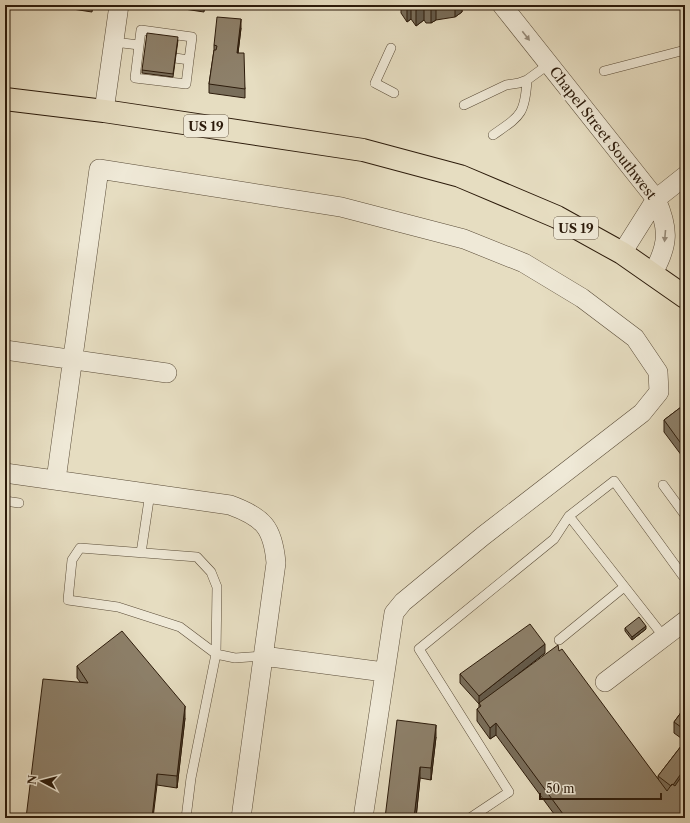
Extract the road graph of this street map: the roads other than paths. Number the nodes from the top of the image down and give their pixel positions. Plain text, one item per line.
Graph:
1 (119, 5) edge
2 (502, 5) edge
3 (114, 42) junction
4 (391, 48) dead end
5 (685, 50) edge
6 (140, 51) junction
7 (175, 58) edge
8 (189, 60) junction
9 (549, 64) junction
10 (604, 71) dead end
11 (527, 80) junction
12 (394, 93) dead end
13 (5, 99) edge
14 (464, 105) dead end
15 (104, 111) junction
16 (493, 135) dead end
17 (685, 176) edge
18 (656, 199) junction
19 (622, 253) junction
20 (653, 273) junction
21 (685, 297) edge
22 (5, 350) edge
23 (73, 360) junction
24 (168, 373) dead end
25 (5, 473) edge
26 (56, 480) junction
27 (663, 485) dead end
28 (150, 493) junction
29 (5, 501) edge
30 (19, 503) dead end
31 (685, 515) edge
32 (570, 516) junction
33 (141, 553) junction
34 (685, 574) edge
35 (624, 587) junction
36 (685, 621) edge
37 (664, 637) junction
38 (559, 640) dead end
39 (216, 654) junction
40 (263, 656) junction
41 (384, 672) junction
42 (605, 682) dead end
43 (186, 818) edge
44 (241, 818) edge
45 (363, 818) edge
46 (470, 818) edge

1 - 3 street
2 -> 9 street, Chapel Street Southwest
3 - 6 lane
3 - 15 street
4 - 12 lane
5 - 10 lane
6 - 8 lane
6 - 8 lane
7 - 8 lane
9 - 11 lane
9 - 18 street, Chapel Street Southwest
11 - 14 lane
11 - 16 lane
13 - 15 main road, US 19
15 - 19 main road, US 19
17 - 18 street
18 - 19 street
18 -> 20 street, Chapel Street Southwest
19 - 20 main road, US 19
20 - 21 main road, US 19
22 - 23 street
23 - 24 street
23 - 26 street
23 - 41 street
25 - 26 street
26 - 28 street
27 - 31 lane
28 - 33 lane
28 - 40 street
29 - 30 lane
32 - 34 lane
32 - 35 lane
32 - 46 lane
33 - 39 lane
33 - 39 lane
35 - 37 lane
35 - 38 lane
36 - 37 street
37 - 42 street
39 - 40 lane
39 - 43 lane
40 - 41 street
40 - 44 street
41 - 45 street

